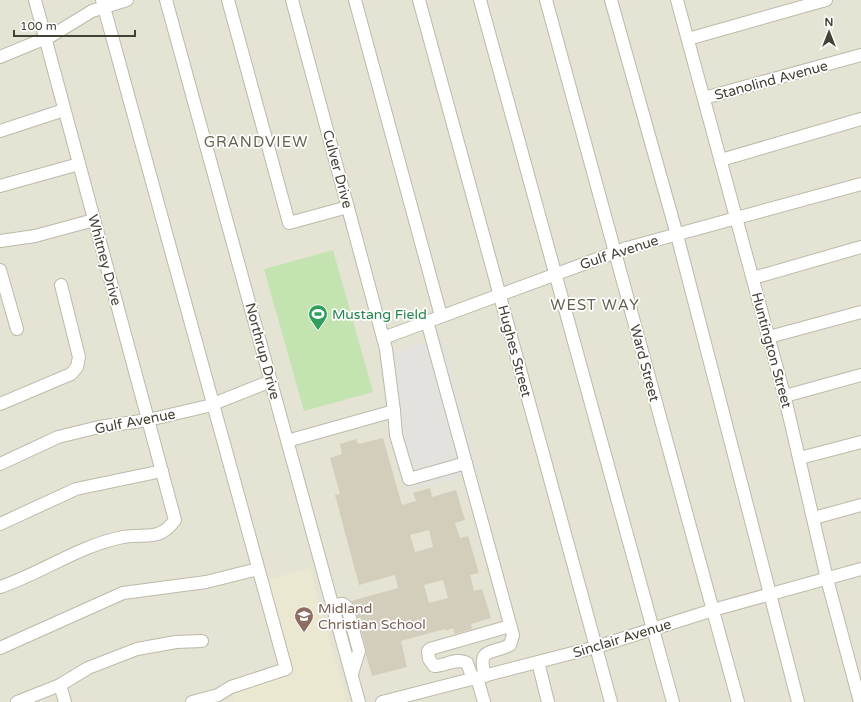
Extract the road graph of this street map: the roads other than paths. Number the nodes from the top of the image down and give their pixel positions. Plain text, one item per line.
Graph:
1 (35, 0) edge
2 (127, 0) edge
3 (166, 0) edge
4 (228, 0) edge
5 (292, 0) edge
6 (355, 0) edge
7 (419, 0) edge
8 (480, 0) edge
9 (546, 0) edge
10 (611, 0) edge
11 (677, 0) edge
12 (826, 0) edge
13 (103, 3) edge
14 (45, 38) junction
15 (688, 39) junction
16 (861, 55) edge
17 (0, 57) edge
18 (704, 98) junction
19 (64, 110) junction
20 (861, 119) edge
21 (0, 131) edge
22 (721, 160) junction
23 (79, 164) junction
24 (861, 184) edge
25 (0, 186) edge
26 (348, 207) junction
27 (737, 218) junction
28 (94, 220) junction
29 (677, 235) junction
30 (0, 241) edge
31 (861, 247) edge
32 (615, 252) junction
33 (0, 270) edge
34 (556, 274) junction
35 (753, 278) junction
36 (61, 285) dead end
37 (500, 295) junction
38 (861, 312) edge
39 (441, 316) junction
40 (427, 321) junction
41 (17, 329) dead end
42 (769, 337) junction
43 (383, 338) junction
44 (861, 375) edge
45 (271, 381) junction
46 (785, 396) junction
47 (214, 403) junction
48 (0, 404) edge
49 (394, 411) junction
50 (148, 420) junction
51 (287, 441) junction
52 (861, 442) edge
53 (800, 458) junction
54 (466, 463) junction
55 (0, 464) edge
56 (162, 471) junction
57 (861, 505) edge
58 (814, 518) junction
59 (0, 524) edge
60 (258, 569) junction
61 (861, 569) edge
62 (827, 579) junction
63 (0, 587) edge
64 (770, 594) junction
65 (713, 610) junction
66 (510, 626) junction
67 (653, 629) junction
68 (202, 641) dead end
69 (596, 647) junction
70 (0, 648) edge
71 (538, 662) junction
72 (478, 677) junction
73 (60, 685) junction
74 (227, 697) edge
75 (421, 697) edge
76 (16, 702) edge
77 (65, 702) edge
78 (192, 702) edge
79 (359, 702) edge
80 (382, 702) edge
81 (484, 702) edge
82 (548, 702) edge
83 (612, 702) edge
84 (673, 702) edge
85 (738, 702) edge
86 (798, 702) edge
87 (860, 702) edge

1 - 14 street, Whitney Drive
2 - 13 street
3 - 45 street, Northrup Drive
4 - 26 street
5 - 26 street, Culver Drive
6 - 39 street
7 - 37 street, Hughes Street
8 - 34 street
9 - 32 street, Ward Street
10 - 29 street
11 - 15 street, Huntington Street
12 - 15 street
13 - 14 street
13 - 47 street
14 - 17 street
14 - 19 street, Whitney Drive
15 - 18 street, Huntington Street
16 - 18 street, Stanolind Avenue
18 - 22 street, Huntington Street
19 - 21 street
19 - 23 street, Whitney Drive
20 - 22 street
22 - 27 street, Huntington Street
23 - 25 street
23 - 28 street, Whitney Drive
24 - 27 street, Gulf Avenue
26 - 43 street, Culver Drive
27 - 29 street, Gulf Avenue
27 - 35 street, Huntington Street
28 - 30 street
28 - 50 street, Whitney Drive
29 - 32 street, Gulf Avenue
29 - 64 street
31 - 35 street
32 - 34 street, Gulf Avenue
32 - 65 street, Ward Street
33 - 41 street
34 - 37 street, Gulf Avenue
34 - 67 street
35 - 42 street, Huntington Street
36 - 48 street
37 - 39 street, Gulf Avenue
37 - 69 street, Hughes Street
38 - 42 street
39 - 40 street, Gulf Avenue
40 - 43 street, Gulf Avenue
40 - 54 street
42 - 46 street, Huntington Street
43 - 49 street, Culver Drive
44 - 46 street
45 - 47 street, Gulf Avenue
45 - 51 street, Northrup Drive
46 - 53 street, Huntington Street
47 - 50 street, Gulf Avenue
47 - 60 street
49 - 51 street
49 - 54 street, Culver Drive
50 - 55 street, Gulf Avenue
50 - 56 street, Whitney Drive
51 - 79 street, Northrup Drive
52 - 53 street
53 - 58 street, Huntington Street
54 - 66 street
56 - 59 street
56 - 63 street, Whitney Drive
57 - 58 street
58 - 62 street, Huntington Street
60 - 70 street
60 - 74 street
61 - 62 street, Sinclair Avenue
62 - 64 street, Sinclair Avenue
62 - 87 street, Huntington Street
64 - 65 street, Sinclair Avenue
64 - 86 street
65 - 67 street, Sinclair Avenue
65 - 85 street, Ward Street
66 - 72 street
66 - 72 street
67 - 69 street, Sinclair Avenue
67 - 84 street
68 - 73 street
69 - 71 street, Sinclair Avenue
69 - 83 street, Hughes Street
71 - 72 street, Sinclair Avenue
71 - 82 street
72 - 75 street, Sinclair Avenue
72 - 81 street
73 - 76 street
73 - 77 street
74 - 78 street
75 - 80 street, Sinclair Avenue

